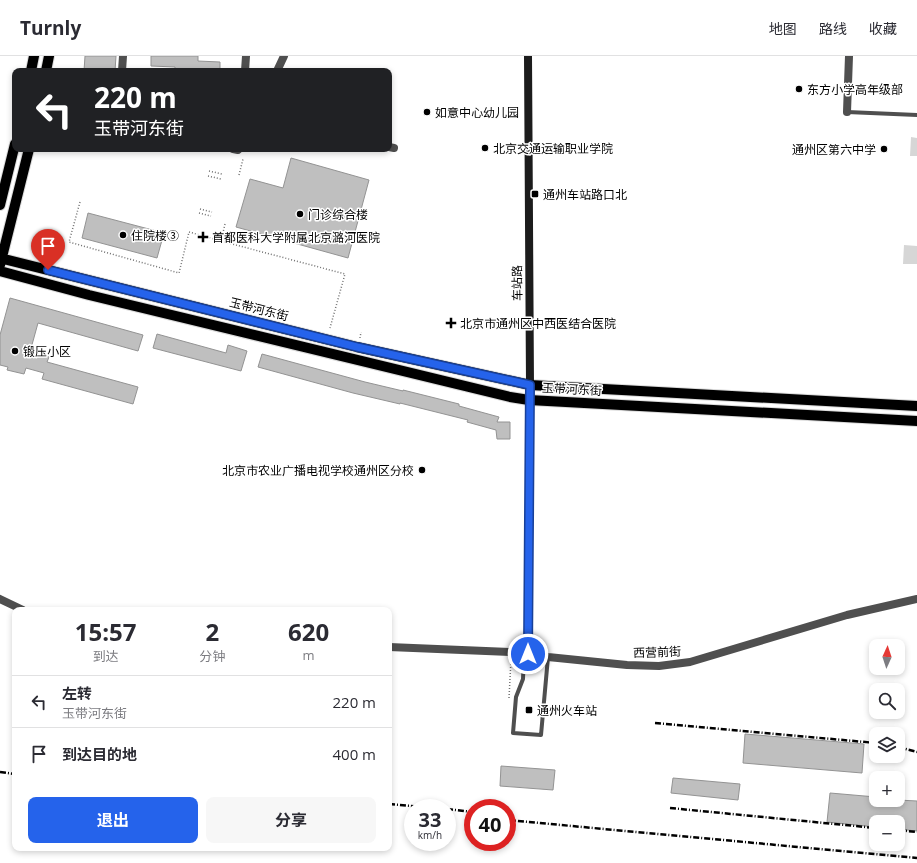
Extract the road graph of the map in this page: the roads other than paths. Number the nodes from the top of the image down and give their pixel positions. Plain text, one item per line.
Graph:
1 (34, 56) edge
2 (49, 56) edge
3 (122, 56) edge
4 (246, 56) edge
5 (284, 56) edge
6 (528, 56) edge
7 (849, 56) edge
8 (32, 68) edge
9 (47, 68) edge
10 (122, 68) edge
11 (246, 68) edge
12 (278, 68) edge
13 (847, 112) joint
14 (917, 115) edge
15 (13, 152) edge
16 (28, 152) edge
17 (0, 205) edge
18 (0, 261) edge
19 (0, 271) edge
20 (530, 385) junction
21 (529, 400) junction
22 (917, 406) edge
23 (917, 421) edge
24 (0, 599) edge
25 (917, 599) edge
26 (17, 607) edge
27 (392, 647) edge
28 (526, 654) junction
29 (548, 657) junction

1 - 8 main road
2 - 9 main road
3 - 10 street
4 - 11 street
5 - 12 street
6 - 20 street, 车站路
7 - 13 street
13 - 14 lane
15 - 17 main road
16 - 18 main road
18 - 20 main road, 玉带河东街
19 - 21 main road, 玉带河东街
20 - 21 street, 车站路
20 - 22 main road, 玉带河东街
21 - 23 main road, 玉带河东街
21 - 28 street, 车站路
24 - 26 street
25 - 29 street, 西营前街
27 - 28 street, 西营前街
28 - 29 street, 西营前街
28 - 29 lane

